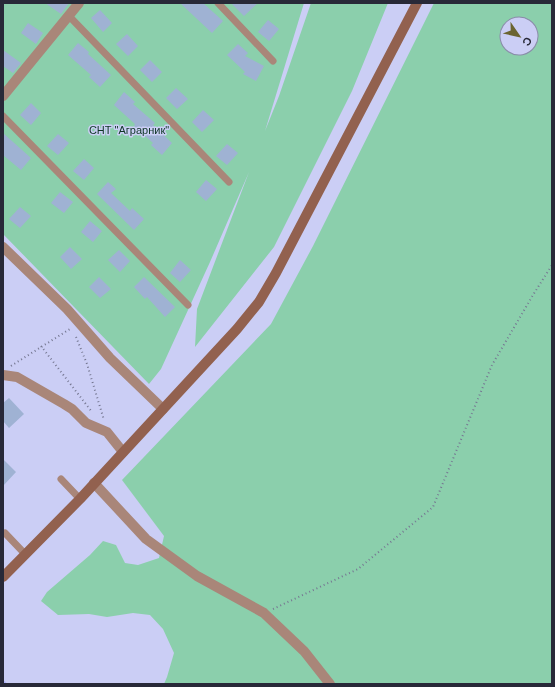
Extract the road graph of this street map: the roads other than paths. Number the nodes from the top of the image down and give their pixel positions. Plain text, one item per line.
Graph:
1 (79, 3) edge
2 (218, 3) edge
3 (417, 3) edge
4 (69, 16) junction
5 (273, 61) dead end
6 (3, 96) edge
7 (3, 116) edge
8 (229, 182) dead end
9 (3, 247) edge
10 (188, 305) dead end
11 (3, 375) edge
12 (163, 409) junction
13 (123, 452) junction
14 (61, 479) dead end
15 (94, 483) junction
16 (80, 499) junction
17 (5, 533) dead end
18 (26, 554) junction
19 (3, 577) edge
20 (330, 684) edge

1 - 4 street
2 - 5 lane
3 - 12 main road
4 - 6 street
4 - 8 lane
7 - 10 lane
9 - 12 street
11 - 13 street
12 - 13 main road
13 - 15 main road
14 - 16 lane
15 - 16 main road
15 - 20 street
16 - 18 main road
17 - 18 lane
18 - 19 main road

